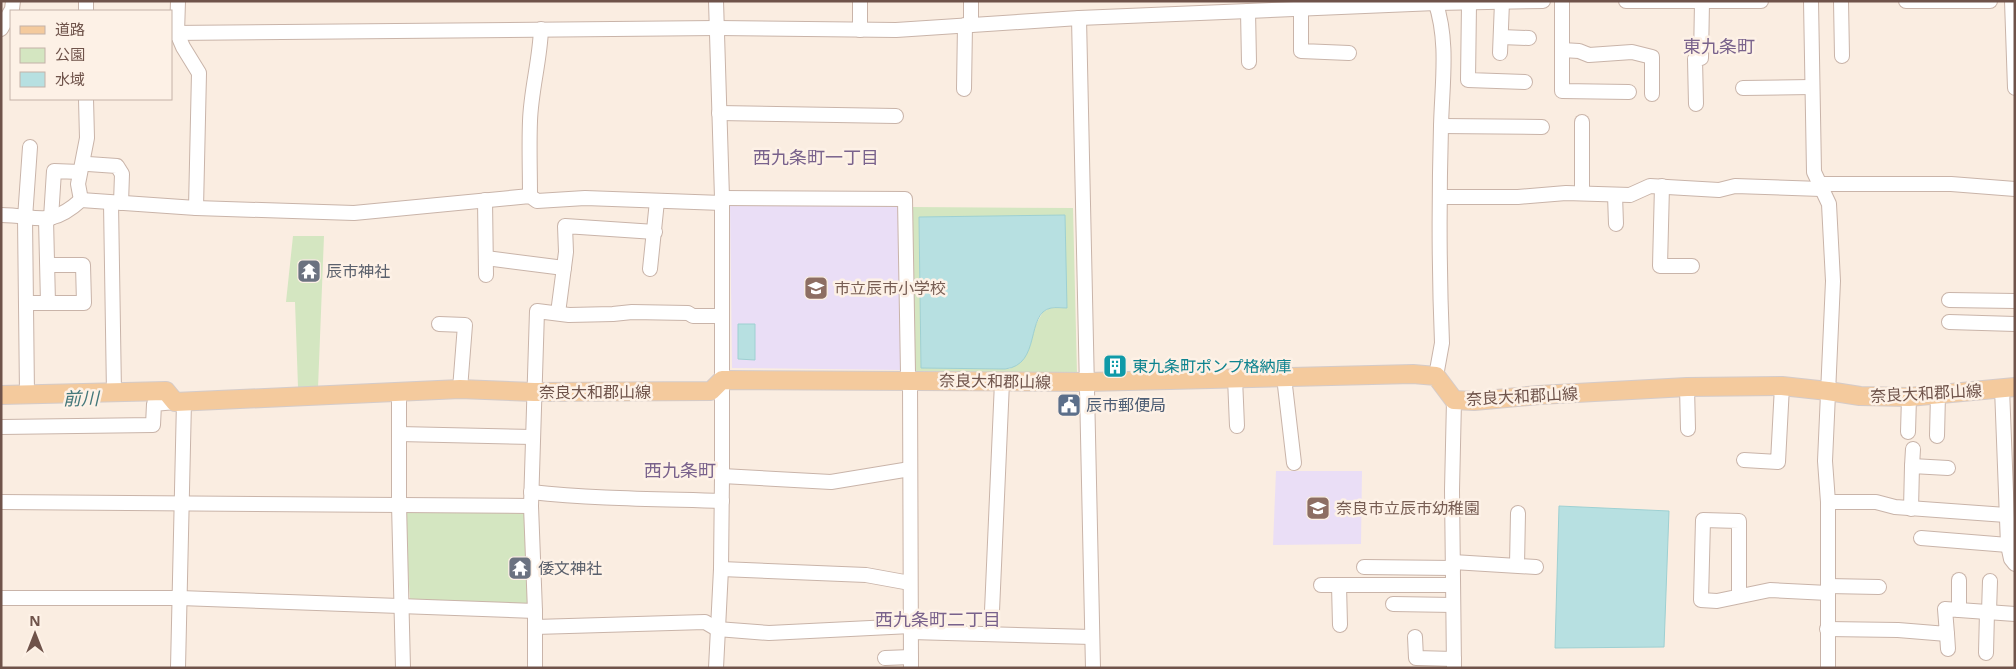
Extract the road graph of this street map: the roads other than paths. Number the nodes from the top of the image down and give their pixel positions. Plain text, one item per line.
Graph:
1 (178, 1) edge
2 (716, 1) edge
3 (860, 1) edge
4 (971, 1) edge
5 (1543, 1) edge
6 (1562, 1) edge
7 (1626, 1) edge
8 (1761, 1) edge
9 (1811, 1) edge
10 (1841, 1) edge
11 (1906, 1) edge
12 (1990, 1) edge
13 (2012, 1) edge
14 (1436, 2) edge
15 (1502, 2) edge
16 (1702, 2) edge
17 (1953, 2) edge
18 (1469, 4) junction
19 (1301, 8) junction
20 (1248, 11) junction
21 (10, 14) edge
22 (1079, 18) junction
23 (968, 25) junction
24 (717, 28) junction
25 (541, 29) junction
26 (1, 30) edge
27 (860, 30) junction
28 (174, 33) edge
29 (1501, 37) junction
30 (1529, 38) dead end
31 (1562, 50) junction
32 (1500, 52) dead end
33 (1349, 53) dead end
34 (1842, 56) dead end
35 (1249, 62) dead end
36 (1525, 82) dead end
37 (1812, 87) junction
38 (964, 88) dead end
39 (1743, 88) dead end
40 (2015, 88) edge
41 (1629, 92) dead end
42 (1652, 94) dead end
43 (86, 100) edge
44 (1696, 104) dead end
45 (719, 113) junction
46 (896, 116) dead end
47 (1582, 122) dead end
48 (1441, 126) junction
49 (1542, 127) dead end
50 (30, 146) dead end
51 (84, 168) junction
52 (1662, 186) junction
53 (1820, 186) junction
54 (2015, 189) edge
55 (1582, 193) junction
56 (1615, 194) junction
57 (530, 196) junction
58 (1441, 197) junction
59 (81, 200) junction
60 (486, 200) junction
61 (722, 200) junction
62 (657, 201) junction
63 (116, 203) junction
64 (196, 208) junction
65 (1, 215) edge
66 (25, 218) junction
67 (49, 219) junction
68 (1616, 224) dead end
69 (655, 232) junction
70 (486, 258) junction
71 (48, 265) junction
72 (1692, 266) dead end
73 (564, 268) junction
74 (650, 269) dead end
75 (486, 275) dead end
76 (1949, 300) dead end
77 (2015, 301) edge
78 (26, 303) junction
79 (48, 303) junction
80 (558, 313) junction
81 (722, 316) junction
82 (1949, 322) dead end
83 (439, 324) dead end
84 (2015, 324) edge
85 (1436, 376) junction
86 (1235, 378) junction
87 (1284, 378) junction
88 (722, 380) junction
89 (910, 380) junction
90 (1002, 382) junction
91 (1087, 382) junction
92 (1782, 386) junction
93 (1687, 387) junction
94 (2008, 388) edge
95 (460, 389) junction
96 (1828, 391) junction
97 (534, 392) junction
98 (114, 393) junction
99 (399, 393) junction
100 (27, 394) junction
101 (1938, 394) junction
102 (1, 395) edge
103 (1909, 396) junction
104 (1454, 400) junction
105 (180, 402) junction
106 (1237, 426) dead end
107 (1, 427) edge
108 (1688, 429) dead end
109 (1908, 432) dead end
110 (399, 434) junction
111 (1937, 436) dead end
112 (533, 437) junction
113 (1913, 449) dead end
114 (1744, 460) dead end
115 (1294, 463) dead end
116 (1912, 466) junction
117 (1948, 468) dead end
118 (910, 469) junction
119 (722, 476) junction
120 (531, 499) junction
121 (722, 501) junction
122 (1, 502) edge
123 (182, 502) junction
124 (1828, 502) junction
125 (399, 504) junction
126 (1911, 509) junction
127 (1518, 513) dead end
128 (2006, 515) junction
129 (1920, 538) dead end
130 (2008, 545) junction
131 (2014, 561) edge
132 (1453, 565) junction
133 (1517, 565) junction
134 (1364, 567) dead end
135 (1536, 567) dead end
136 (721, 569) junction
137 (1959, 580) dead end
138 (1990, 581) dead end
139 (910, 583) junction
140 (1321, 585) dead end
141 (1339, 585) junction
142 (1453, 585) junction
143 (1879, 587) dead end
144 (1828, 590) junction
145 (1739, 595) junction
146 (1, 598) edge
147 (180, 598) junction
148 (1393, 604) dead end
149 (402, 605) junction
150 (1453, 605) junction
151 (1959, 610) junction
152 (535, 611) junction
153 (1988, 612) junction
154 (2015, 614) edge
155 (1340, 625) dead end
156 (535, 627) junction
157 (717, 629) junction
158 (911, 629) junction
159 (1827, 629) junction
160 (991, 634) junction
161 (1947, 634) junction
162 (1092, 637) junction
163 (1415, 637) dead end
164 (1948, 649) dead end
165 (1986, 653) dead end
166 (886, 658) dead end
167 (911, 662) edge
168 (1454, 664) edge
169 (178, 668) edge
170 (403, 668) edge
171 (534, 668) edge
172 (716, 668) edge
173 (1093, 668) edge
174 (1828, 668) edge

1 - 28 street
2 - 24 street
3 - 27 street
4 - 23 street
5 - 15 street
6 - 31 street
7 - 16 street
8 - 16 street
9 - 37 street
10 - 34 street
11 - 17 street
12 - 17 street
13 - 40 street
14 - 18 street
14 - 19 street
14 - 48 street
15 - 18 street
15 - 29 street
16 - 44 street
18 - 36 street
19 - 20 street
19 - 33 street
20 - 22 street
20 - 35 street
21 - 26 street
22 - 23 street
22 - 91 street
23 - 27 street
23 - 38 street
24 - 25 street
24 - 27 street
24 - 45 street
25 - 28 street
25 - 57 street
28 - 64 street
29 - 30 street
29 - 32 street
31 - 41 street
31 - 42 street
37 - 39 street
37 - 53 street
43 - 51 street
45 - 46 street
45 - 61 street
47 - 55 street
48 - 49 street
48 - 58 street
50 - 66 street
51 - 59 street
51 - 63 street
51 - 67 street
52 - 53 street
52 - 56 street
52 - 72 street
53 - 54 street
53 - 96 street
55 - 56 street
55 - 58 street
56 - 68 street
57 - 60 street
57 - 62 street
58 - 85 street
59 - 63 street
59 - 67 street
60 - 64 street
60 - 70 street
61 - 62 street
61 - 81 street
61 - 89 street
62 - 69 street
63 - 64 street
63 - 98 street
65 - 66 street
66 - 67 street
66 - 78 street
67 - 71 street
69 - 73 street
69 - 74 street
70 - 73 street
70 - 75 street
71 - 79 street
71 - 79 street
73 - 80 street
76 - 77 street
78 - 79 street
78 - 100 street
80 - 81 street
80 - 97 street
81 - 88 street
82 - 84 street
83 - 95 street
85 - 87 main road, 奈良大和郡山線
85 - 104 main road, 奈良大和郡山線
86 - 87 main road, 奈良大和郡山線
86 - 91 main road, 奈良大和郡山線
86 - 106 street
87 - 115 street
88 - 89 main road, 奈良大和郡山線
88 - 97 main road, 奈良大和郡山線
88 - 119 street
89 - 90 main road, 奈良大和郡山線
89 - 118 street
90 - 91 main road, 奈良大和郡山線
90 - 160 street
91 - 162 street
92 - 93 main road, 奈良大和郡山線
92 - 96 main road, 奈良大和郡山線
92 - 114 street
93 - 104 main road, 奈良大和郡山線
93 - 108 street
94 - 101 main road, 奈良大和郡山線
94 - 128 street
95 - 97 main road, 奈良大和郡山線
95 - 99 main road, 奈良大和郡山線
96 - 103 main road, 奈良大和郡山線
96 - 124 street
97 - 112 street
98 - 100 main road
98 - 105 main road
99 - 105 main road, 奈良大和郡山線
99 - 110 street
100 - 102 main road
101 - 103 main road, 奈良大和郡山線
101 - 111 street
103 - 109 street
104 - 132 street
105 - 107 street
105 - 123 street
110 - 112 street
110 - 125 street
112 - 120 street
113 - 116 street
116 - 117 street
116 - 126 street
118 - 119 street
118 - 139 street
119 - 121 street
120 - 121 street
120 - 125 street
120 - 152 street
121 - 136 street
122 - 123 street
123 - 125 street
123 - 147 street
124 - 126 street
124 - 144 street
125 - 149 street
126 - 128 street
127 - 133 street
128 - 130 street
129 - 130 street
130 - 131 street
132 - 133 street
132 - 134 street
132 - 142 street
133 - 135 street
136 - 139 street
136 - 157 street
137 - 151 street
138 - 153 street
139 - 158 street
140 - 141 street
141 - 142 street
141 - 155 street
142 - 150 street
143 - 144 street
144 - 145 street
144 - 159 street
145 - 145 street
146 - 147 street
147 - 149 street
147 - 169 street
148 - 150 street
149 - 152 street
149 - 170 street
150 - 168 street
151 - 153 street
151 - 161 street
152 - 156 street
153 - 154 street
153 - 165 street
156 - 157 street
156 - 171 street
157 - 158 street
157 - 172 street
158 - 160 street
158 - 167 street
159 - 161 street
159 - 174 street
160 - 162 street
161 - 164 street
162 - 173 street
163 - 168 street
166 - 167 street

